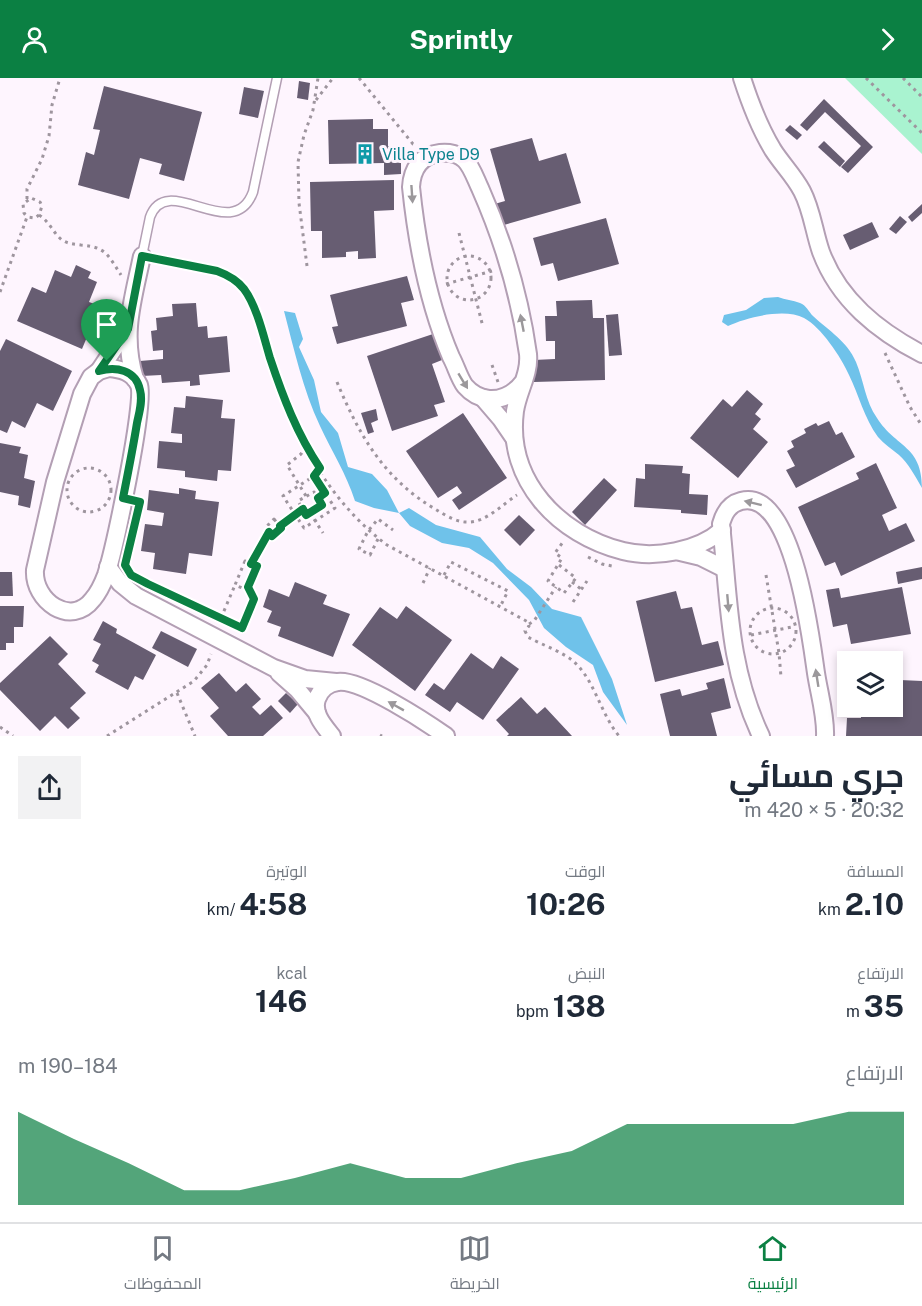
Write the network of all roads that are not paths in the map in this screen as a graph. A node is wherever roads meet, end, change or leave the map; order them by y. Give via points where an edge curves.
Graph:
1 (277, 78) edge
2 (742, 78) edge
3 (142, 256) joint
4 (128, 329) junction
5 (922, 354) edge
6 (99, 371) junction
7 (135, 379) junction
8 (524, 381) junction
9 (483, 398) junction
10 (516, 442) junction
11 (722, 530) junction
12 (676, 552) junction
13 (108, 567) junction
14 (725, 568) junction
15 (97, 594) junction
16 (136, 596) junction
17 (274, 668) junction
18 (336, 682) junction
19 (317, 713) junction
20 (332, 736) edge
21 (446, 736) edge
22 (761, 736) edge
23 (825, 736) edge

1 - 3 lane via 253,192 247,203 222,213 172,200 161,202 152,211
2 - 5 street via 763,132 802,192 821,251 836,282 871,322
3 - 4 street
4 - 6 street
4 - 7 street
6 - 7 street via 119,368
6 - 15 street via 82,394 64,449 35,577 46,602 59,609 81,609
7 - 13 street via 141,398
8 - 9 street via 502,398
8 -> 9 street via 528,354 508,266 491,216 465,160 455,154 434,153 417,166 412,176 420,252 448,348 466,387
8 - 10 street via 515,411
9 - 10 street
10 - 12 street via 520,464 531,486 545,506 582,537 628,553
11 - 12 street via 696,547
11 - 14 street
23 -> 11 street via 790,549 774,517 751,500 728,508
12 - 14 street via 701,557
13 - 15 street
13 - 16 street
14 -> 22 street via 731,639 745,698
15 - 16 street
16 - 17 street
17 - 18 street via 304,679
17 - 19 street
18 - 19 street via 327,685 316,700
21 -> 18 street via 380,697 346,682
19 - 20 street

